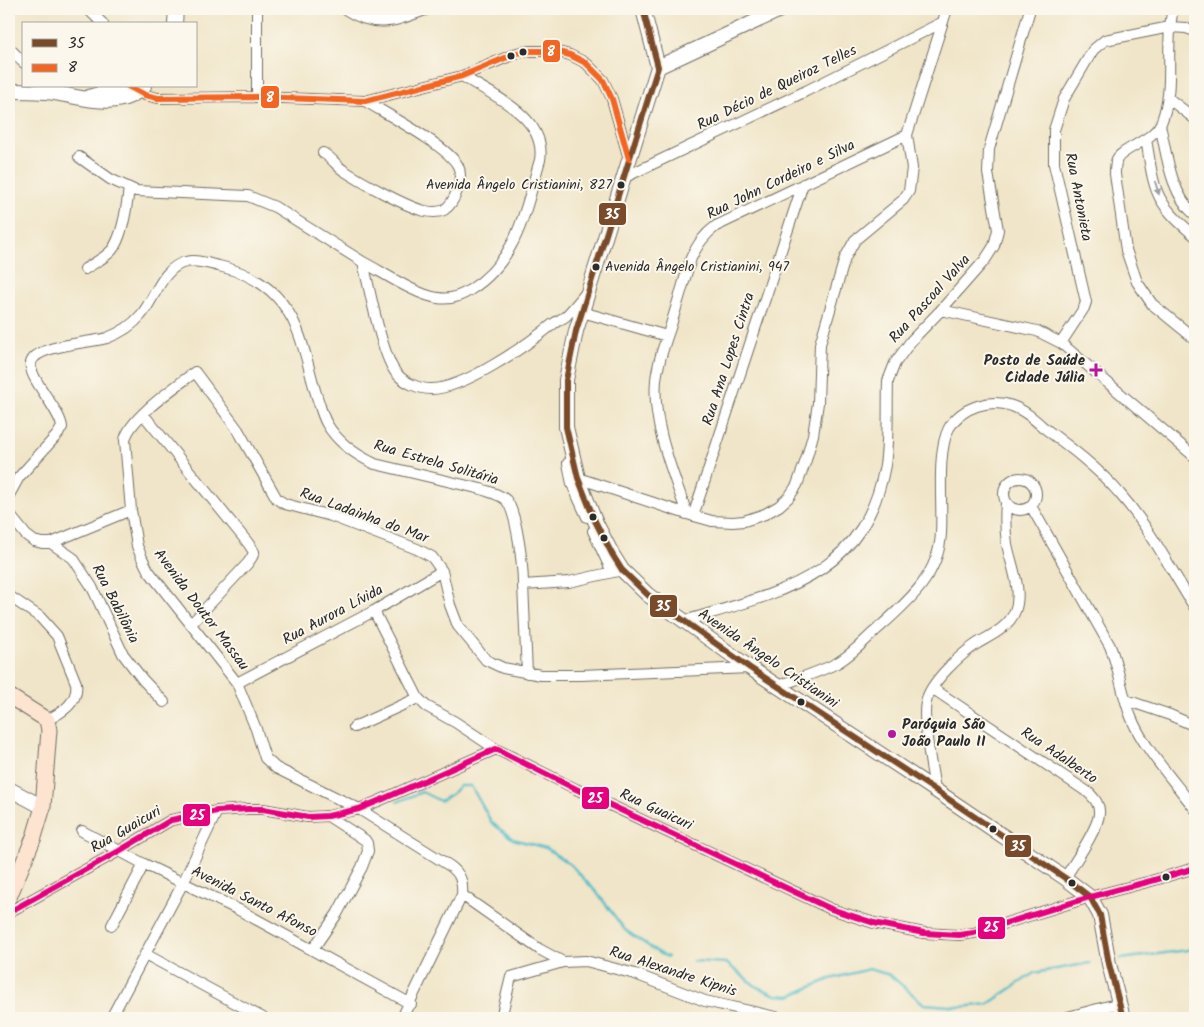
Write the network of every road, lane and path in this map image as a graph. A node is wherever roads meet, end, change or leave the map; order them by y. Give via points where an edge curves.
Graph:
1 (88, 9) edge
2 (176, 9) edge
3 (257, 9) edge
4 (345, 9) edge
5 (428, 9) edge
6 (643, 9) edge
7 (947, 9) edge
8 (1030, 9) edge
9 (1173, 9) edge
10 (777, 10) edge
11 (101, 22) edge
12 (175, 22) edge
13 (943, 22) junction
14 (1170, 27) junction
15 (1195, 31) edge
16 (9, 48) edge
17 (22, 61) edge
18 (658, 67) junction
19 (462, 76) junction
20 (134, 88) edge
21 (52, 90) edge
22 (9, 91) edge
23 (257, 97) junction
24 (1168, 98) junction
25 (365, 101) junction
26 (1195, 119) edge
27 (1160, 125) junction
28 (907, 135) junction
29 (1146, 140) junction
30 (323, 153) dead end
31 (79, 157) dead end
32 (629, 159) junction
33 (623, 178) junction
34 (803, 184) junction
35 (129, 188) junction
36 (1195, 215) edge
37 (1195, 236) edge
38 (363, 262) junction
39 (85, 269) dead end
40 (590, 288) junction
41 (941, 310) junction
42 (582, 312) junction
43 (566, 316) junction
44 (667, 336) junction
45 (1195, 339) edge
46 (1062, 343) junction
47 (195, 372) joint
48 (143, 414) junction
49 (1195, 457) edge
50 (578, 478) junction
51 (9, 496) edge
52 (1006, 502) junction
53 (1031, 506) junction
54 (131, 510) junction
55 (9, 514) edge
56 (690, 515) junction
57 (50, 543) junction
58 (617, 571) junction
59 (442, 572) junction
60 (524, 585) junction
61 (9, 596) edge
62 (1195, 608) edge
63 (374, 611) junction
64 (684, 621) junction
65 (192, 623) junction
66 (750, 668) junction
67 (527, 673) junction
68 (237, 683) junction
69 (778, 686) junction
70 (932, 688) junction
71 (9, 696) edge
72 (418, 698) junction
73 (1126, 700) junction
74 (164, 702) dead end
75 (47, 720) junction
76 (1195, 726) edge
77 (354, 727) dead end
78 (496, 749) junction
79 (9, 789) edge
80 (935, 790) junction
81 (43, 807) junction
82 (359, 809) junction
83 (1195, 809) edge
84 (217, 811) junction
85 (328, 816) junction
86 (82, 831) dead end
87 (119, 851) junction
88 (144, 864) junction
89 (1195, 868) edge
90 (19, 871) junction
91 (1065, 878) junction
92 (183, 883) junction
93 (9, 884) edge
94 (462, 895) junction
95 (1090, 896) junction
96 (9, 897) edge
97 (9, 912) edge
98 (112, 924) dead end
99 (313, 950) junction
100 (146, 954) junction
101 (564, 962) junction
102 (1120, 1003) junction
103 (410, 1004) junction
104 (766, 1017) edge
105 (111, 1018) edge
106 (263, 1018) edge
107 (402, 1018) edge
108 (501, 1018) edge
109 (780, 1018) edge
110 (1064, 1018) edge
111 (1123, 1018) edge

1 - 11 street
2 - 12 street
3 - 23 street
4 - 5 street via 369,21 384,22
6 - 18 street
7 - 13 street
8 - 41 street, Rua Pascoal Valva via 989,149 988,173 998,224 997,238 986,260
9 - 14 street
10 - 18 street
13 - 28 street
13 - 33 street, Rua Décio de Queiroz Telles
14 - 15 street, Rua Antonieta
14 - 24 street
14 - 46 street, Rua Antonieta via 1114,37 1098,45 1081,68 1058,115 1054,164 1086,302
16 - 17 street
18 - 32 street, Avenida Ângelo Cristianini
19 - 25 street
19 - 32 street via 516,53 554,51 570,55 586,63 603,80 612,98
19 - 38 street via 520,113 539,137 540,160 512,245 484,282 448,299 421,293
20 - 21 street via 83,98
20 - 23 street via 158,98
21 - 22 street
23 - 25 street
24 - 26 street
24 - 27 street
25 - 30 street via 452,157 460,177 450,203 443,210 423,211 345,171
27 - 29 street
27 - 36 street via 1174,184 1185,205
28 - 34 street, Rua John Cordeiro e Silva
28 - 56 street via 912,168 909,191 903,200 855,240 845,258 822,337 813,435 797,485 779,506 744,521 712,521
29 -> 37 street via 1160,198
29 - 45 street via 1120,156 1116,165 1126,250 1131,270 1144,294
31 - 35 street
32 - 33 street, Avenida Ângelo Cristianini
33 - 40 street, Avenida Ângelo Cristianini
34 - 44 street, Rua John Cordeiro e Silva via 716,226 702,238 692,258
34 - 56 street, Rua Ana Lopes Cintra
35 - 38 street via 143,192 248,196 289,215
35 - 39 street via 116,243 105,256
38 - 43 street via 387,358 397,374 421,388 455,385 510,354
40 - 42 street, Avenida Ângelo Cristianini
40 - 43 street
41 - 46 street via 1037,331
41 - 64 street, Rua Pascoal Valva via 911,341 890,372 884,466 869,517 851,543 806,579 760,598
42 - 43 street
42 - 44 street
42 - 50 street, Avenida Ângelo Cristianini via 571,350 565,400 566,427
43 - 58 street via 571,326 561,370 560,416 572,484
44 - 56 street, Rua John Cordeiro e Silva via 656,380 659,423
46 - 49 street
47 - 48 street, Avenida Doutor Massau
47 - 59 street, Rua Ladainha do Mar via 238,430 277,499 417,549 432,557
48 - 54 street, Avenida Doutor Massau via 128,430 125,440
48 - 65 street via 254,552
50 - 56 street
50 - 58 street, Avenida Ângelo Cristianini
51 - 60 street, Rua Estrela Solitária via 19,477 62,427 32,372 34,358 38,353 122,331 142,314 170,271 178,264 193,261 244,273 275,295 295,323 325,422 359,456 375,464 481,489 506,501 513,512
52 - 53 street via 1020,510
52 - 53 street via 1005,487 1021,477 1030,480 1035,488 1036,498
52 - 70 street via 1007,543 1018,597 1013,617 958,658
53 - 73 street via 1110,646
54 - 57 street
54 - 65 street, Avenida Doutor Massau via 137,546 145,564
55 - 57 street, Rua Babilônia via 26,536 34,541
57 - 74 street, Rua Babilônia via 73,558 81,569 123,654
58 - 60 street via 569,582
58 - 64 street, Avenida Ângelo Cristianini
59 - 63 street, Rua Aurora Lívida
59 - 67 street, Rua Ladainha do Mar via 455,619 470,642 492,664
60 - 67 street
61 - 75 street via 40,617 57,636 76,683 77,690 70,704
62 - 69 street via 1137,516 1108,481 1021,410 1001,403 981,404 954,422 946,438 941,535 935,563 925,581 849,655 836,664
63 - 68 street, Rua Aurora Lívida
63 - 72 street
64 - 66 street, Avenida Ângelo Cristianini
65 - 68 street, Avenida Doutor Massau
66 - 67 street, Rua Ladainha do Mar via 609,674
66 - 69 street, Avenida Ângelo Cristianini
68 - 82 street, Avenida Doutor Massau via 264,758 276,768
69 - 80 street, Avenida Ângelo Cristianini
70 - 80 street via 925,711
70 - 91 street, Rua Adalberto via 1096,800 1098,821
71 - 75 main road
72 - 77 street
72 - 78 street
73 - 76 street
73 - 83 street via 1143,740
75 - 81 main road via 49,742
78 - 82 street, Rua Guaicuri
78 - 95 street, Rua Guaicuri via 798,894 874,923 924,933 960,935
79 - 81 street
80 - 91 street, Avenida Ângelo Cristianini
81 - 90 main road
82 - 85 street, Rua Guaicuri
82 - 94 street, Avenida Doutor Massau via 458,871
84 - 85 street, Rua Guaicuri via 263,809 300,816
84 - 87 street, Rua Guaicuri via 171,820
84 - 92 street
85 - 99 street via 365,840 368,852 351,890
86 - 87 street, Avenida Santo Afonso
87 - 88 street, Avenida Santo Afonso
87 - 97 street, Rua Guaicuri
88 - 92 street, Avenida Santo Afonso
88 - 98 street
89 - 95 street, Rua Guaicuri
90 - 93 main road
90 - 96 main road
91 - 95 street, Avenida Ângelo Cristianini
92 - 99 street, Avenida Santo Afonso
92 - 100 street
94 - 101 street via 539,949
94 - 103 street
95 - 102 street via 1100,915
99 - 103 street, Avenida Santo Afonso
100 - 105 street
100 - 106 street
101 - 104 street, Rua Alexandre Kipnis via 599,964 705,1002
101 - 108 street, Rua Alexandre Kipnis via 511,977
102 - 110 street
102 - 111 street
103 - 107 street
104 - 109 street, Rua Alexandre Kipnis

